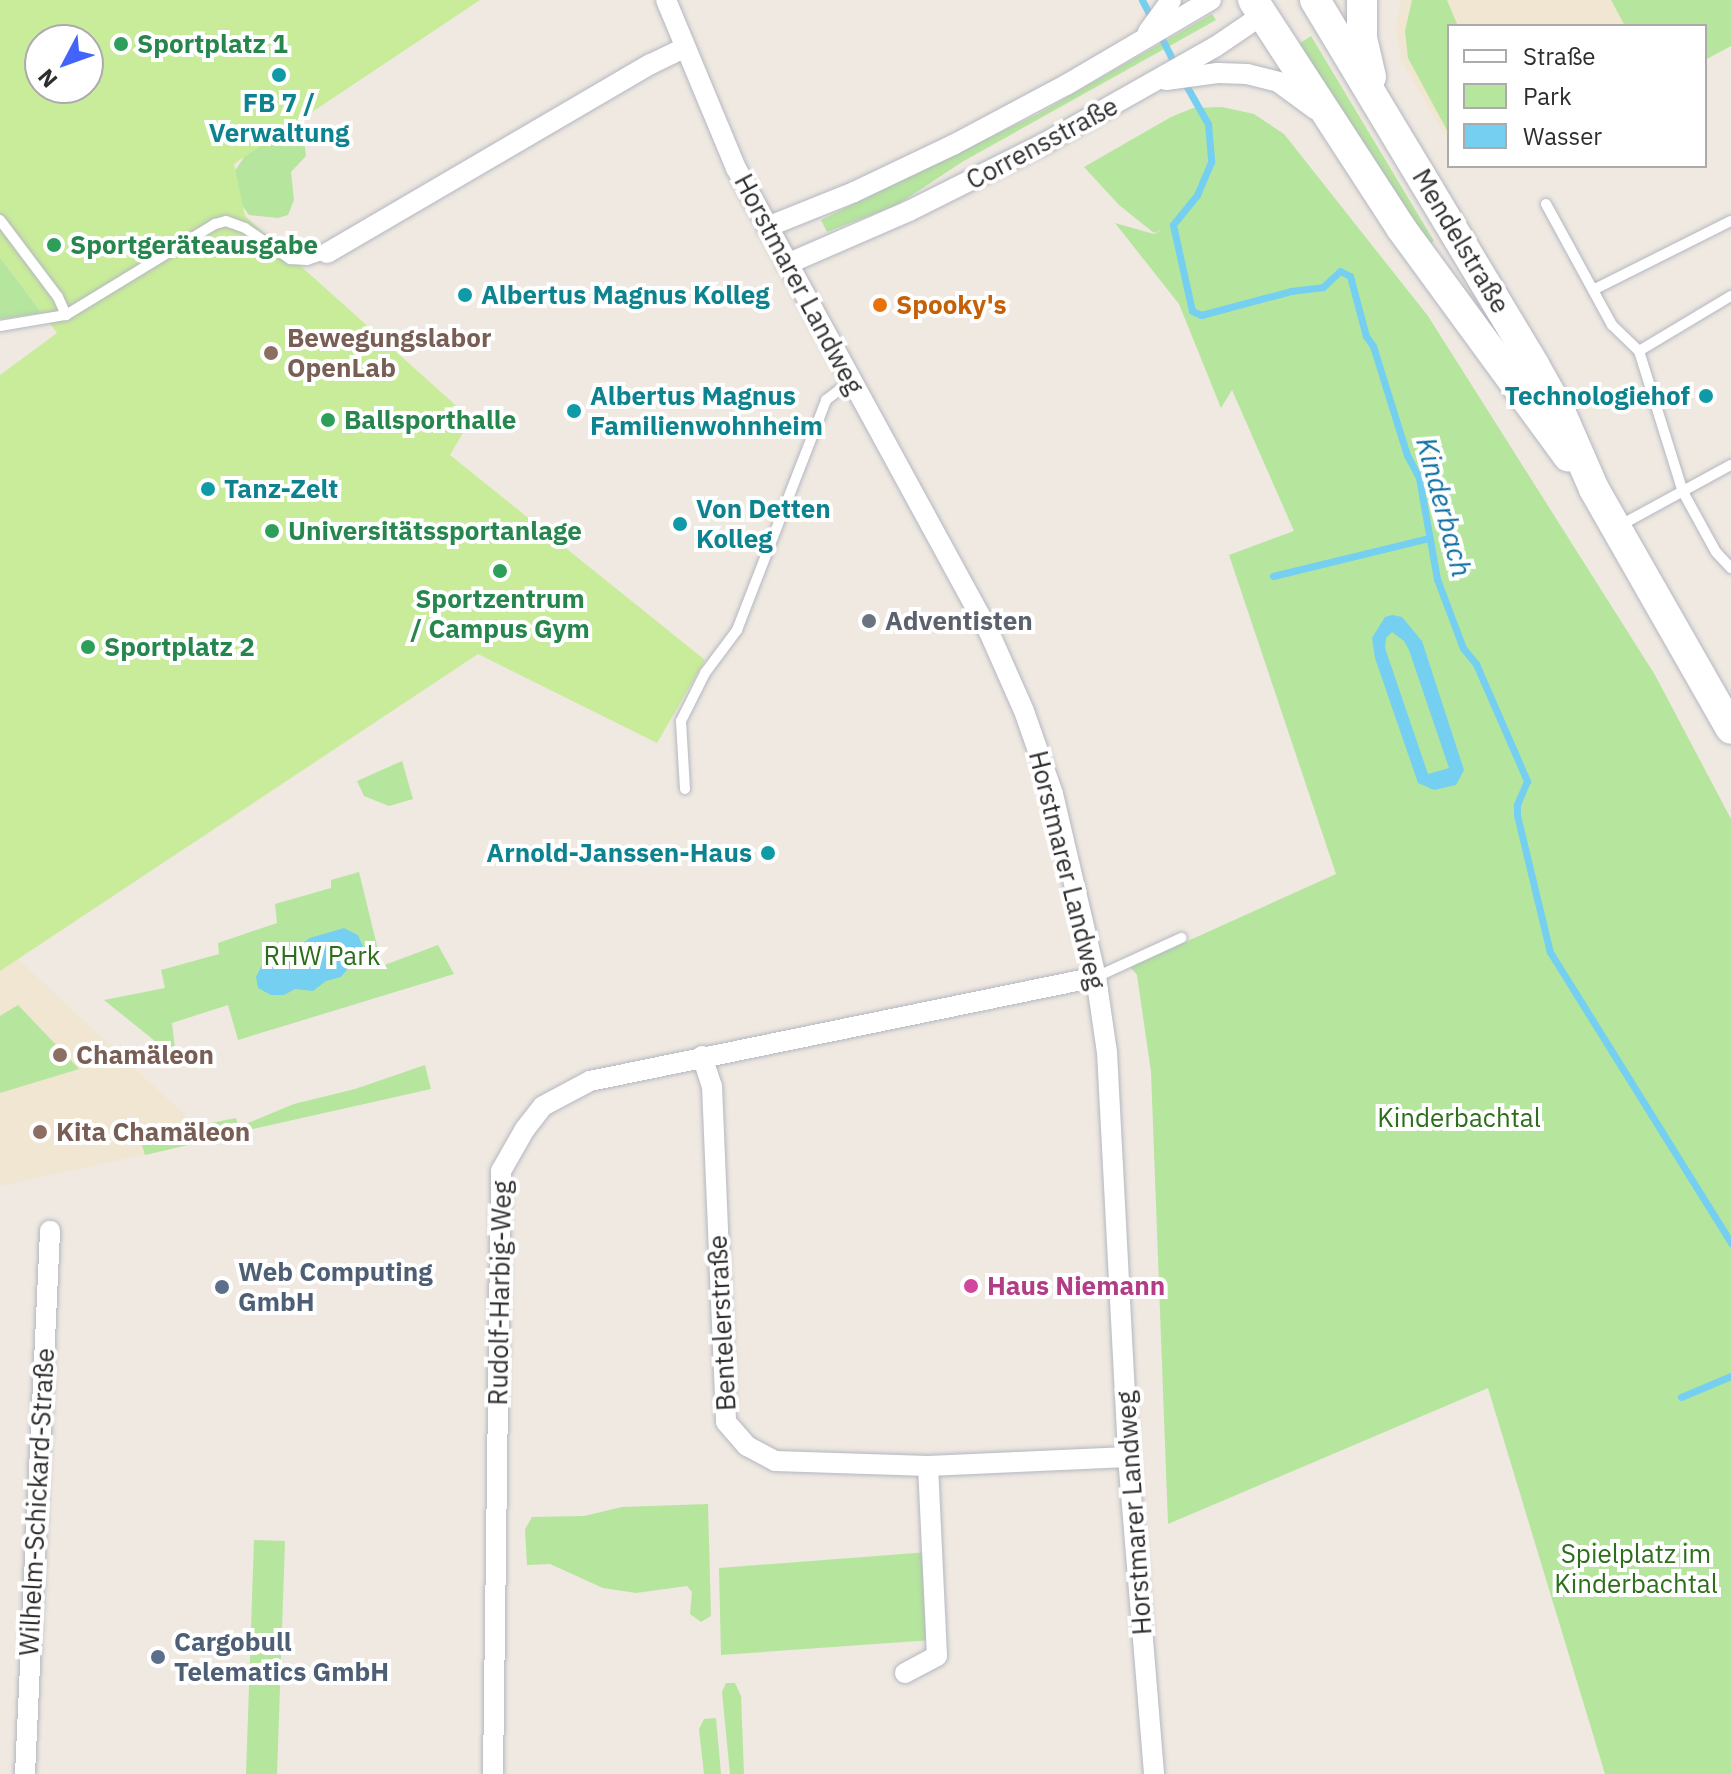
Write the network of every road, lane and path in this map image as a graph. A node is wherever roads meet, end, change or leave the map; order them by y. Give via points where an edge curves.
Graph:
1 (666, 0) edge
2 (1211, 0) edge
3 (1315, 0) edge
4 (1362, 0) edge
5 (1267, 5) edge
6 (1170, 12) edge
7 (684, 48) junction
8 (1194, 68) junction
9 (1377, 102) junction
10 (1332, 126) junction
11 (1546, 204) dead end
12 (0, 220) edge
13 (1731, 221) edge
14 (767, 227) junction
15 (327, 253) joint
16 (787, 264) junction
17 (1593, 290) junction
18 (1731, 296) edge
19 (66, 315) junction
20 (0, 326) edge
21 (1639, 351) junction
22 (851, 381) junction
23 (1731, 465) edge
24 (1594, 489) junction
25 (1683, 492) junction
26 (1617, 527) junction
27 (1731, 568) edge
28 (1731, 729) edge
29 (685, 789) dead end
30 (1181, 938) dead end
31 (1096, 977) junction
32 (702, 1056) junction
33 (50, 1231) dead end
34 (1128, 1457) junction
35 (928, 1466) junction
36 (905, 1673) dead end
37 (25, 1774) edge
38 (493, 1774) edge
39 (1154, 1774) edge

1 - 7 street, Horstmarer Landweg
2 - 6 street, Corrensstraße
3 - 9 main road, Mendelstraße
4 - 9 main road via 1362,38
5 - 8 street, Corrensstraße
5 - 10 main road, Mendelstraße
6 - 14 street, Corrensstraße via 1144,39 953,145
7 - 14 street, Horstmarer Landweg
7 - 15 street
8 - 10 street, Mendelstraße via 1278,82
8 - 16 street, Corrensstraße via 1165,78 968,183
9 - 24 main road, Mendelstraße via 1560,411
10 - 24 main road, Mendelstraße via 1424,261
11 - 17 lane
12 - 19 lane
13 - 17 lane
14 - 16 street, Horstmarer Landweg
15 - 19 lane via 290,259 226,221
16 - 22 street, Horstmarer Landweg
17 - 21 lane via 1612,325
18 - 21 lane
19 - 20 lane
21 - 25 lane
22 - 29 lane via 826,400 737,630 705,673 681,721
22 - 31 street, Horstmarer Landweg via 989,632 1024,711 1053,794
23 - 25 lane
24 - 26 main road, Mendelstraße
25 - 26 lane
25 - 27 lane via 1716,552
26 - 28 main road, Mendelstraße
30 - 31 lane
31 - 32 street, Rudolf-Harbig-Weg
31 - 34 street, Horstmarer Landweg via 1112,1132
32 - 35 street, Bentelerstraße via 712,1086 726,1422 747,1446 775,1461
32 - 38 street, Rudolf-Harbig-Weg via 590,1081 543,1106 501,1171
33 - 37 street, Wilhelm-Schickard-Straße
34 - 35 street, Bentelerstraße
34 - 39 street, Horstmarer Landweg
35 - 36 street via 937,1656

